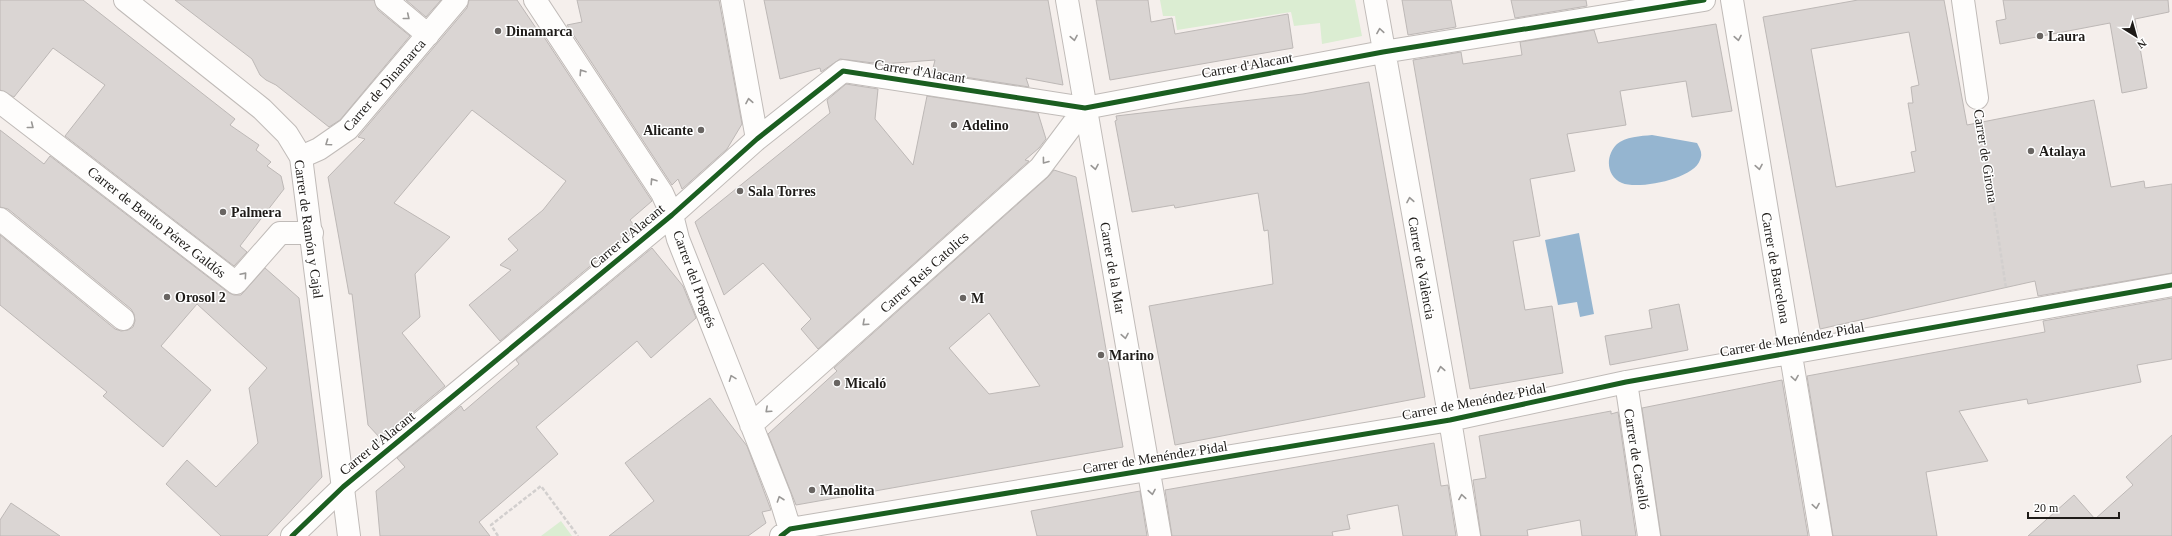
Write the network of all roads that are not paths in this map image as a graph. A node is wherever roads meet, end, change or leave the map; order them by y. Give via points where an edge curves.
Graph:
1 (125, 0) edge
2 (386, 0) edge
3 (457, 0) edge
4 (535, 0) edge
5 (732, 0) edge
6 (1067, 0) edge
7 (1374, 0) edge
8 (1704, 0) edge
9 (1732, 0) edge
10 (1963, 0) edge
11 (428, 35) junction
12 (1383, 52) junction
13 (1977, 98) road end
14 (0, 102) edge
15 (1085, 108) junction
16 (757, 139) junction
17 (301, 158) junction
18 (672, 215) junction
19 (0, 219) edge
20 (312, 233) junction
21 (2172, 285) edge
22 (123, 319) dead end
23 (1790, 351) junction
24 (1626, 382) junction
25 (1450, 420) junction
26 (751, 425) junction
27 (1148, 470) junction
28 (343, 487) junction
29 (788, 534) edge
30 (292, 536) edge
31 (349, 536) edge
32 (1160, 536) edge
33 (1468, 536) edge
34 (1649, 536) edge
35 (1821, 536) edge

1 - 17 street, Carrer de Ramón y Cajal via 262,109 287,134
2 -> 11 street
3 - 11 street, Carrer de Dinamarca
18 -> 4 street, Carrer del Progrés via 662,193
16 -> 5 street
6 -> 15 street, Carrer de la Mar
12 -> 7 street, Carrer de València
8 - 12 street, Carrer d'Alacant
9 -> 23 street, Carrer de Barcelona
10 - 13 street, Carrer de Girona
11 -> 17 street, Carrer de Dinamarca via 348,129
12 - 15 street, Carrer d'Alacant
25 -> 12 street, Carrer de València
14 -> 20 street, Carrer de Benito Pérez Galdós via 236,283 280,232
15 - 16 street, Carrer d'Alacant via 843,71
15 -> 26 street, Carrer Reis Catolics via 1040,168
15 -> 27 street, Carrer de la Mar
16 - 18 street, Carrer d'Alacant
17 - 20 street, Carrer de Ramón y Cajal
26 -> 18 street, Carrer del Progrés via 678,239
18 - 28 street, Carrer d'Alacant
19 - 22 street
20 - 28 street, Carrer de Ramón y Cajal
21 - 23 street, Carrer de Menéndez Pidal
23 - 24 street, Carrer de Menéndez Pidal
23 -> 35 street, Carrer de Barcelona
24 - 25 street, Carrer de Menéndez Pidal
24 - 34 street, Carrer de Castelló
25 - 27 street, Carrer de Menéndez Pidal
33 -> 25 street, Carrer de València
29 -> 26 street, Carrer del Progrés via 780,497
27 - 29 street, Carrer de Menéndez Pidal
27 -> 32 street, Carrer de la Mar
28 - 30 street, Carrer d'Alacant
28 - 31 street, Carrer de Ramón y Cajal

